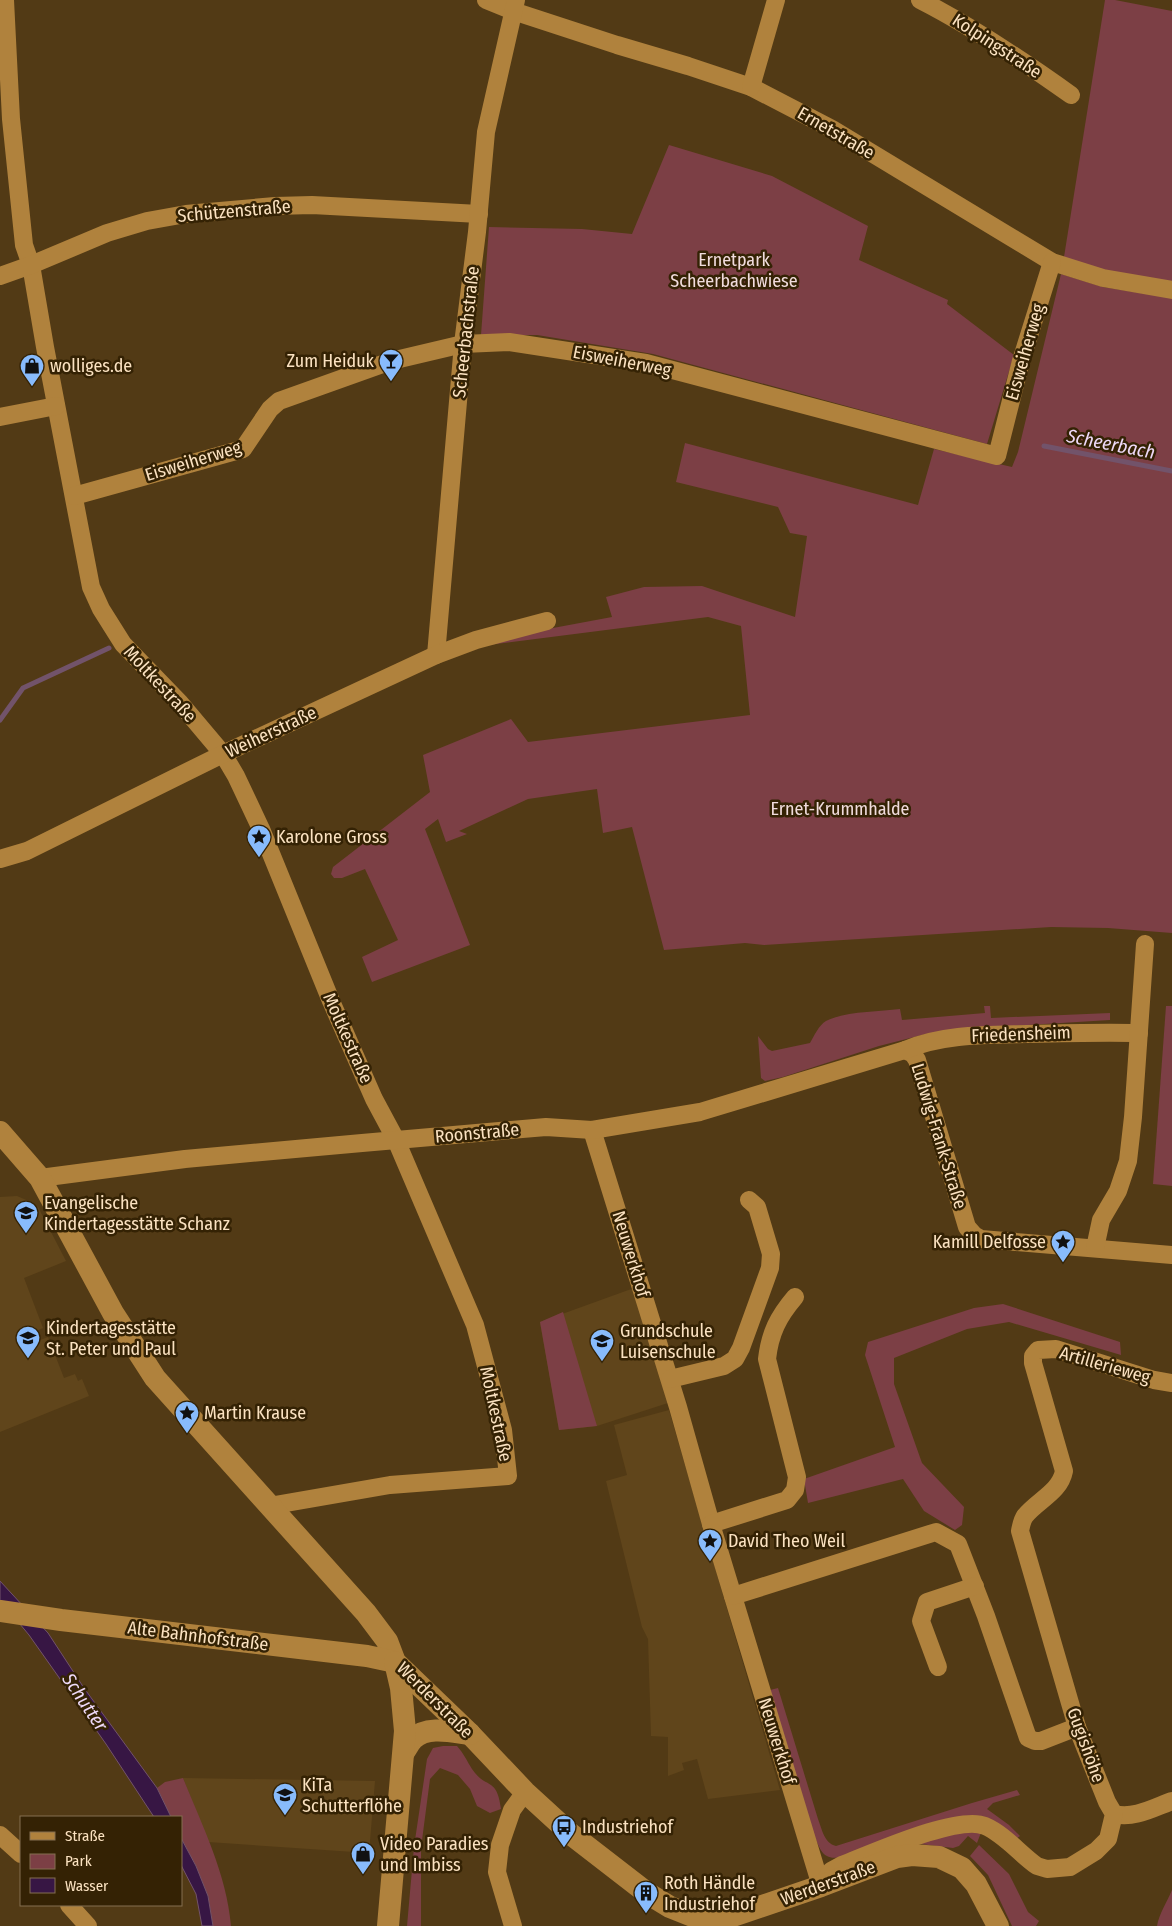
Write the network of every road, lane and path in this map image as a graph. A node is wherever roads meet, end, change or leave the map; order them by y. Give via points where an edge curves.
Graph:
1 (5, 0) edge
2 (486, 0) edge
3 (776, 0) edge
4 (920, 0) edge
5 (515, 5) edge
6 (751, 86) junction
7 (1072, 95) dead end
8 (479, 214) junction
9 (1052, 262) junction
10 (31, 265) junction
11 (0, 276) edge
12 (1172, 290) edge
13 (464, 344) junction
14 (56, 406) junction
15 (0, 417) edge
16 (74, 496) junction
17 (547, 621) dead end
18 (436, 655) junction
19 (223, 754) junction
20 (0, 859) edge
21 (1145, 944) dead end
22 (1139, 1033) junction
23 (905, 1050) junction
24 (592, 1130) junction
25 (0, 1132) edge
26 (396, 1140) junction
27 (40, 1178) junction
28 (749, 1200) dead end
29 (1094, 1248) junction
30 (1172, 1255) edge
31 (796, 1297) dead end
32 (1038, 1350) joint
33 (670, 1379) junction
34 (1172, 1383) edge
35 (269, 1506) junction
36 (711, 1524) junction
37 (976, 1586) junction
38 (733, 1596) junction
39 (2, 1612) edge
40 (395, 1662) junction
41 (938, 1667) dead end
42 (1078, 1727) junction
43 (470, 1734) junction
44 (404, 1752) junction
45 (525, 1792) junction
46 (1172, 1801) edge
47 (1114, 1814) junction
48 (0, 1835) edge
49 (20, 1853) edge
50 (821, 1886) junction
51 (70, 1906) edge
52 (88, 1926) edge
53 (388, 1926) edge
54 (513, 1926) edge
55 (998, 1926) edge

1 - 10 street, Moltkestraße via 18,193 24,245
2 - 5 street, Ernetstraße
3 - 6 street
4 - 7 street, Kolpingstraße via 1015,55
5 - 6 street, Ernetstraße
5 - 8 street, Scheerbachstraße via 486,132
6 - 9 street, Ernetstraße via 832,129
8 - 10 street, Schützenstraße via 312,205 186,214 107,233
8 - 13 street, Scheerbachstraße
9 - 12 street, Ernetstraße via 1103,278
9 - 13 street, Eisweiherweg via 1020,361 997,456 646,363 509,342
10 - 11 street, Schützenstraße
10 - 14 street, Moltkestraße
13 - 16 street, Eisweiherweg via 391,361 279,401 270,409 244,449
13 - 18 street, Scheerbachstraße
14 - 15 street
14 - 16 street, Moltkestraße
16 - 19 street, Moltkestraße via 91,587 101,609 123,644
17 - 18 street, Weiherstraße via 476,640
18 - 19 street, Weiherstraße
19 - 20 street, Weiherstraße via 27,851
19 - 26 street, Moltkestraße via 261,829 331,1001 374,1099
21 - 22 street
22 - 23 street, Friedensheim via 954,1037
22 - 29 street via 1128,1161 1118,1191 1101,1220
23 - 24 street, Roonstraße via 700,1112
23 - 29 street, Ludwig-Frank-Straße via 917,1060 967,1227 974,1235 981,1239
24 - 26 street, Roonstraße via 546,1127
24 - 33 street, Neuwerkhof
25 - 27 street, Werderstraße
26 - 27 street, Roonstraße via 185,1158
26 - 35 street, Moltkestraße via 475,1325 503,1430 508,1476 390,1486
27 - 35 street, Werderstraße via 113,1313 155,1378
28 - 33 street via 756,1207 771,1254 770,1268 741,1348 735,1359 724,1366
29 - 30 street, Ludwig-Frank-Straße
31 - 36 street via 775,1324 767,1359 797,1477 795,1490 787,1500
32 - 34 street, Artillerieweg via 1056,1349
32 - 42 street, Gugishöhe via 1033,1363 1064,1471 1063,1480 1024,1518 1020,1531
33 - 36 street, Neuwerkhof
35 - 40 street, Werderstraße via 366,1613 387,1641
36 - 38 street, Neuwerkhof
37 - 38 street via 958,1544 936,1532
37 - 41 street via 926,1602 921,1621
37 - 42 street via 1028,1738 1041,1741
38 - 50 street, Neuwerkhof
39 - 40 street, Alte Bahnhofstraße
40 - 43 street, Werderstraße
40 - 44 street via 401,1688
42 - 47 street, Gugishöhe
43 - 44 street via 429,1731 412,1739
43 - 45 street, Werderstraße
44 - 53 street
45 - 50 street, Werderstraße via 572,1835 647,1893 695,1918 724,1918
45 - 54 street via 512,1810 500,1845 497,1872
46 - 47 street via 1135,1815
47 - 50 street via 1108,1839 1096,1851 1070,1867 1047,1869 1037,1866 984,1825 969,1822 949,1826 842,1865 831,1871
48 - 49 street
50 - 55 street, Werderstraße via 897,1857 939,1857 952,1862 976,1884
51 - 52 street

